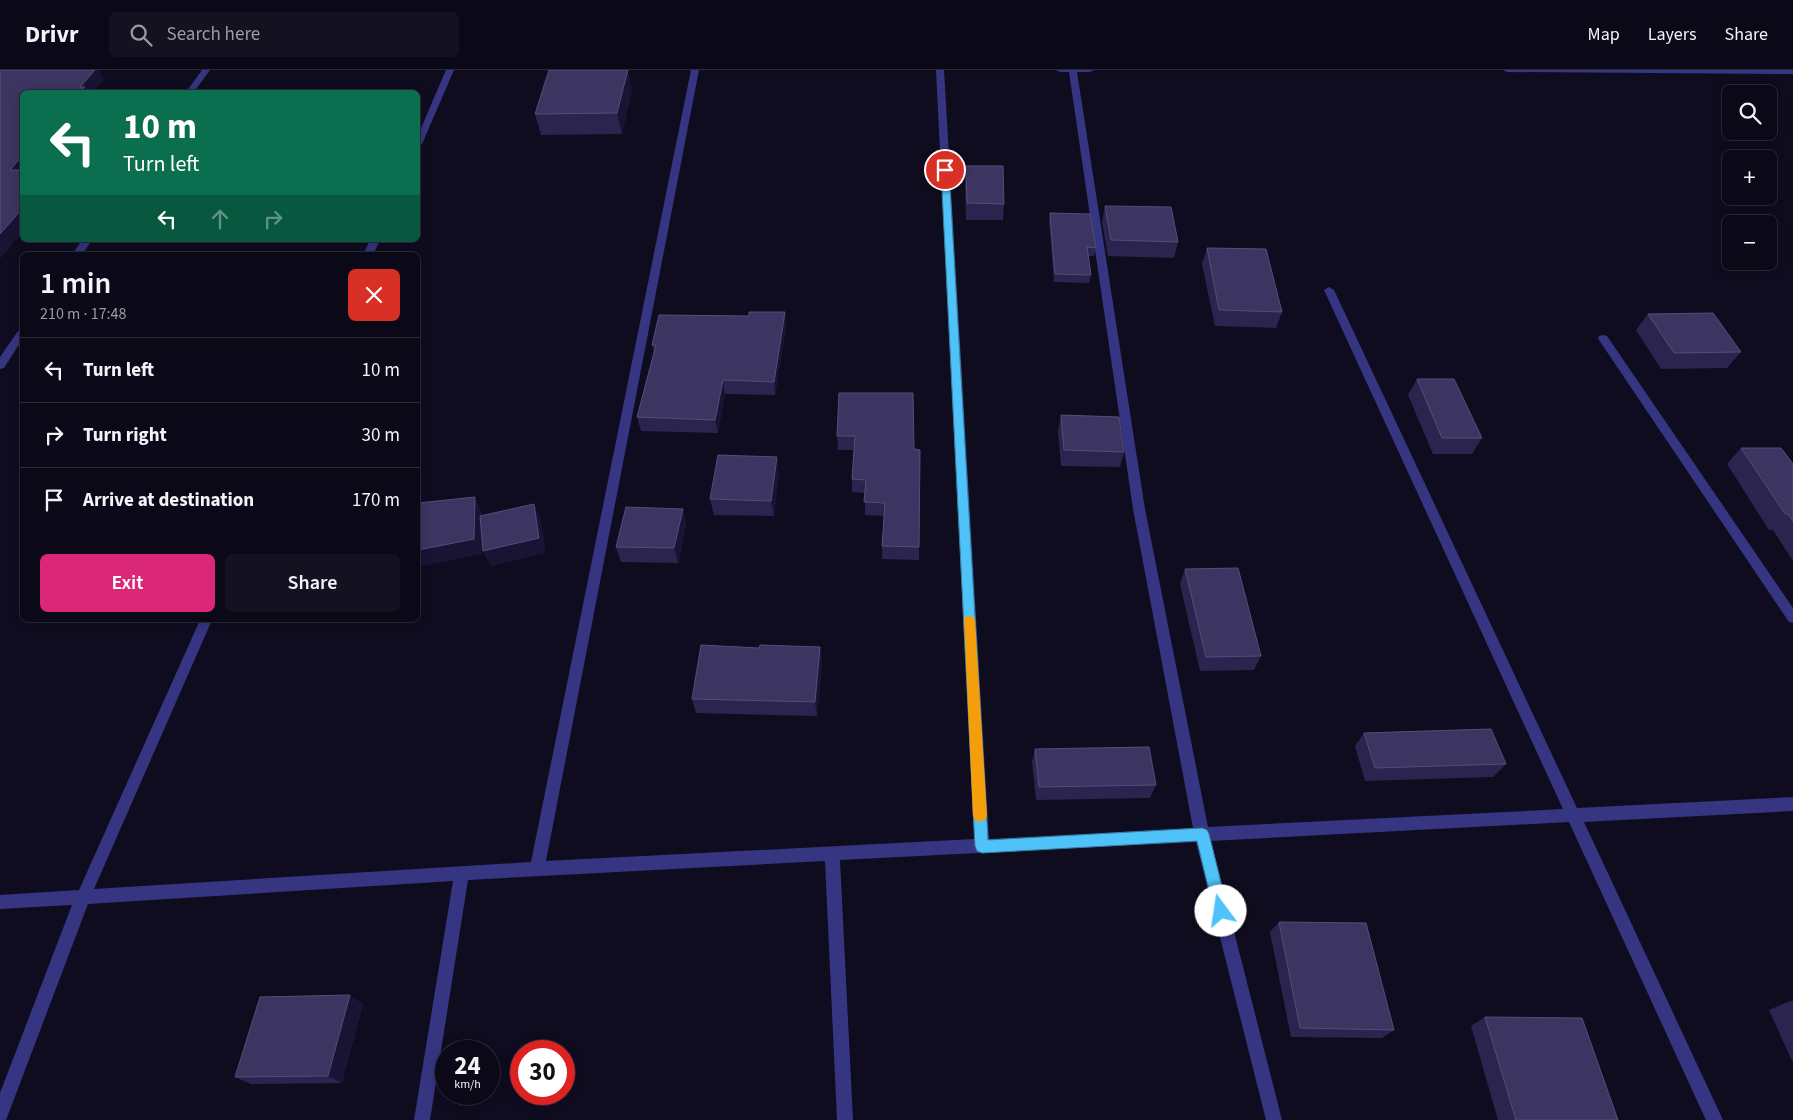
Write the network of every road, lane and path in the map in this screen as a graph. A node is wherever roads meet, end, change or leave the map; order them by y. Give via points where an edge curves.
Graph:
1 (206, 70) edge
2 (450, 70) edge
3 (695, 70) edge
4 (940, 70) edge
5 (1060, 70) edge
6 (1073, 70) edge
7 (1090, 70) edge
8 (1507, 70) edge
9 (1659, 71) edge
10 (1793, 72) edge
11 (191, 90) edge
12 (420, 139) edge
13 (1328, 290) dead end
14 (20, 336) edge
15 (1603, 338) dead end
16 (0, 365) edge
17 (1793, 618) edge
18 (205, 622) edge
19 (1793, 804) edge
20 (1573, 815) junction
21 (1202, 834) junction
22 (982, 846) junction
23 (832, 854) junction
24 (537, 869) junction
25 (462, 873) junction
26 (83, 897) junction
27 (0, 902) edge
28 (0, 1115) edge
29 (422, 1120) edge
30 (846, 1120) edge
31 (1274, 1120) edge
32 (1715, 1120) edge

1 - 11 street
2 - 12 street
3 - 24 street
4 - 22 street
5 - 6 street
6 - 7 street
6 - 21 street via 1139,509
8 - 9 street
9 - 10 street
13 - 20 street
14 - 16 street
15 - 17 street
18 - 26 street
19 - 20 street
20 - 21 street
20 - 32 street
21 - 22 street
21 - 31 street
22 - 23 street
23 - 24 street
23 - 30 street
24 - 25 street
25 - 26 street
25 - 29 street
26 - 27 street
26 - 28 street

